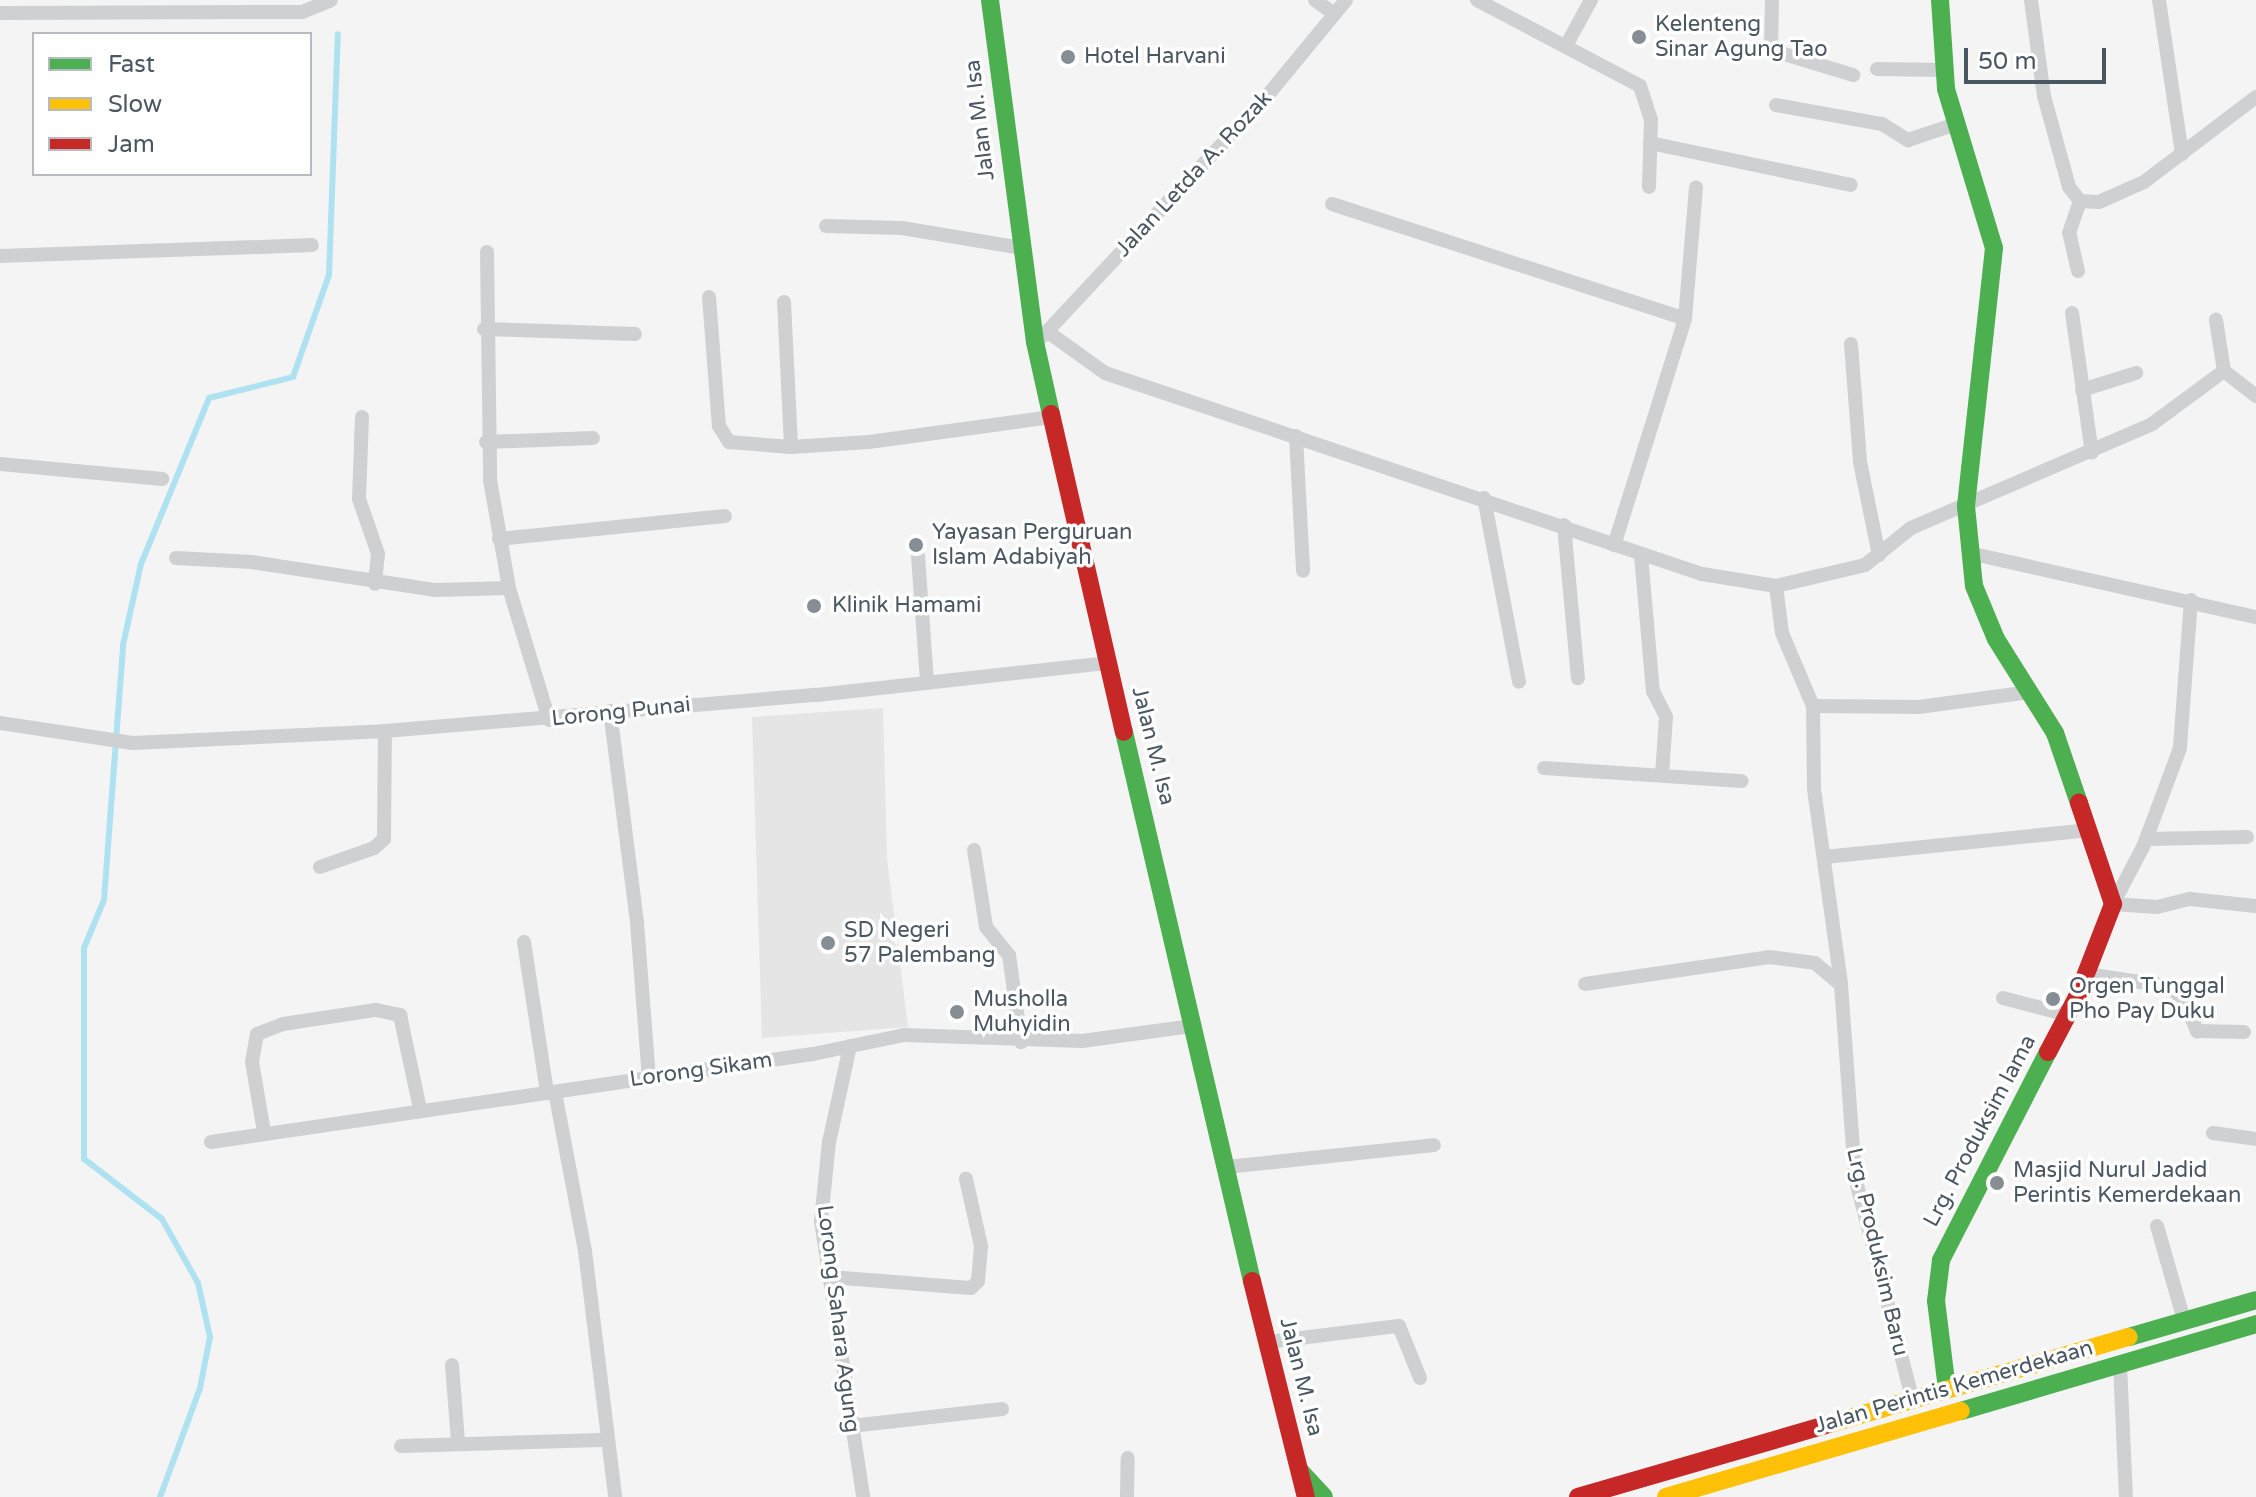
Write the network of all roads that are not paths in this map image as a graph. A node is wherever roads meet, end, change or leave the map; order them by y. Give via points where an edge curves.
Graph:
1 (331, 0) edge
2 (990, 0) edge
3 (1315, 0) edge
4 (1346, 0) edge
5 (1477, 0) edge
6 (1591, 0) edge
7 (1772, 0) edge
8 (1940, 0) edge
9 (2031, 0) edge
10 (2159, 0) edge
11 (226, 6) edge
12 (0, 13) edge
13 (1334, 14) junction
14 (1567, 44) junction
15 (1877, 69) dead end
16 (1944, 70) junction
17 (1853, 75) dead end
18 (2256, 97) edge
19 (1776, 105) dead end
20 (1956, 124) junction
21 (1650, 143) junction
22 (2182, 154) junction
23 (1851, 185) dead end
24 (1649, 187) dead end
25 (1696, 187) dead end
26 (2080, 201) junction
27 (1332, 204) dead end
28 (826, 226) dead end
29 (312, 245) dead end
30 (1021, 248) junction
31 (487, 252) dead end
32 (0, 256) edge
33 (2078, 271) dead end
34 (709, 297) dead end
35 (784, 302) dead end
36 (2072, 313) dead end
37 (1685, 319) junction
38 (2216, 320) dead end
39 (484, 329) junction
40 (635, 334) dead end
41 (1042, 337) junction
42 (1851, 344) dead end
43 (2224, 371) junction
44 (2136, 373) dead end
45 (2082, 390) junction
46 (2256, 396) edge
47 (362, 417) dead end
48 (1052, 417) junction
49 (1296, 436) junction
50 (593, 438) dead end
51 (486, 442) junction
52 (791, 447) junction
53 (2092, 453) junction
54 (0, 464) edge
55 (162, 479) dead end
56 (1484, 498) junction
57 (1966, 506) junction
58 (725, 516) dead end
59 (1564, 525) junction
60 (499, 539) junction
61 (1614, 545) junction
62 (1969, 553) junction
63 (1641, 555) junction
64 (1879, 555) junction
65 (918, 556) dead end
66 (176, 558) dead end
67 (1303, 571) dead end
68 (375, 584) junction
69 (1776, 586) junction
70 (509, 588) junction
71 (2191, 600) junction
72 (2256, 617) edge
73 (1108, 663) junction
74 (1578, 678) dead end
75 (1519, 682) dead end
76 (927, 683) junction
77 (2030, 692) junction
78 (1813, 706) junction
79 (610, 711) junction
80 (549, 720) junction
81 (0, 723) edge
82 (385, 731) junction
83 (1544, 768) dead end
84 (1662, 774) junction
85 (1742, 781) dead end
86 (2090, 830) junction
87 (2247, 837) dead end
88 (2146, 839) junction
89 (974, 850) dead end
90 (1824, 857) junction
91 (320, 867) dead end
92 (2113, 904) junction
93 (2256, 906) edge
94 (524, 942) dead end
95 (2086, 974) junction
96 (1585, 984) dead end
97 (1841, 985) junction
98 (2003, 998) dead end
99 (2068, 1015) junction
100 (1191, 1026) junction
101 (2244, 1032) dead end
102 (1021, 1042) junction
103 (850, 1046) junction
104 (649, 1078) junction
105 (551, 1093) junction
106 (420, 1109) junction
107 (264, 1132) junction
108 (2213, 1133) dead end
109 (2256, 1139) edge
110 (211, 1142) dead end
111 (1434, 1145) dead end
112 (1226, 1167) junction
113 (966, 1179) dead end
114 (2157, 1226) dead end
115 (830, 1277) junction
116 (2256, 1300) edge
117 (2184, 1320) junction
118 (2256, 1324) edge
119 (1268, 1342) junction
120 (452, 1365) dead end
121 (2120, 1365) junction
122 (1420, 1378) dead end
123 (1947, 1389) junction
124 (1913, 1401) junction
125 (1002, 1409) dead end
126 (851, 1426) junction
127 (608, 1440) junction
128 (458, 1441) junction
129 (401, 1446) dead end
130 (1128, 1458) dead end
131 (1300, 1471) junction
132 (615, 1497) edge
133 (863, 1497) edge
134 (1127, 1497) edge
135 (1306, 1497) edge
136 (1324, 1497) edge
137 (1578, 1497) edge
138 (1666, 1497) edge
139 (2126, 1497) edge

1 - 11 street via 302,12
2 - 30 main road, Jalan M. Isa
3 - 13 street
4 - 13 street, Jalan Letda A. Rozak
5 - 14 street
6 - 14 street
7 - 17 street via 1771,50
8 - 16 main road
9 - 26 street via 2044,96 2069,187
10 - 22 street
11 - 12 street
13 - 41 street, Jalan Letda A. Rozak via 1267,96
14 - 21 street via 1640,86 1651,120
15 - 16 street
16 - 20 main road
18 - 22 street
19 - 20 street via 1882,124 1908,140
20 - 57 main road via 1995,258
21 - 23 street
21 - 24 street
22 - 26 street via 2144,182 2099,202
25 - 37 street
26 - 33 street via 2069,233
27 - 37 street
28 - 30 street via 902,228
29 - 32 street
30 - 41 main road, Jalan M. Isa
31 - 39 street
34 - 52 street via 722,433 734,443
35 - 52 street
36 - 45 street
37 - 61 street
38 - 43 street
39 - 40 street
39 - 51 street
41 - 48 main road, Jalan M. Isa
41 - 49 street via 1105,373
42 - 64 street via 1860,462
43 - 46 street
43 - 53 street via 2152,424
44 - 45 street
45 - 53 street
47 - 68 street via 359,499 378,554
48 - 52 street
48 - 73 main road, Jalan M. Isa
49 - 56 street
49 - 67 street
50 - 51 street
51 - 60 street
53 - 57 street
54 - 55 street
56 - 59 street
56 - 75 street
57 - 62 main road
57 - 64 street via 1911,528
58 - 60 street
59 - 61 street
59 - 74 street
60 - 70 street
61 - 63 street
62 - 71 street
62 - 77 main road via 1982,612
63 - 69 street via 1732,582
63 - 84 street via 1653,691 1666,717
64 - 69 street via 1840,573
65 - 76 street
66 - 68 street via 252,562
68 - 70 street via 436,590
69 - 78 street via 1782,633
70 - 80 street
71 - 72 street
71 - 88 street via 2180,748
73 - 76 street, Lorong Punai
73 - 100 main road, Jalan M. Isa
76 - 79 street, Lorong Punai
77 - 78 street via 1907,707
77 - 86 main road via 2055,733
78 - 90 street, Lrg. Produksim Baru via 1814,789
79 - 80 street, Lorong Punai
79 - 104 street via 637,923
80 - 82 street, Lorong Punai
81 - 82 street, Lorong Punai via 133,743
82 - 91 street via 384,839 374,848
83 - 84 street
84 - 85 street
86 - 90 street
86 - 92 main road
87 - 88 street
88 - 92 street
89 - 102 street via 986,927 1009,955
90 - 97 street, Lrg. Produksim Baru
92 - 93 street via 2157,907 2190,899
92 - 95 main road, Lrg. Produksim lama
94 - 105 street
95 - 99 main road, Lrg. Produksim lama
95 - 101 street via 2167,986 2184,999 2197,1031
96 - 97 street via 1769,957 1815,963
97 - 124 street, Lrg. Produksim Baru via 1855,1177
98 - 99 street
99 - 123 main road, Lrg. Produksim lama via 1941,1260 1936,1301
100 - 102 street, Lorong Sikam via 1082,1041
100 - 112 main road, Jalan M. Isa
102 - 103 street, Lorong Sikam via 927,1033
103 - 104 street, Lorong Sikam
103 - 115 street, Lorong Sahara Agung via 821,1203
104 - 105 street, Lorong Sikam
105 - 106 street, Lorong Sikam
105 - 127 street via 585,1251
106 - 107 street, Lorong Sikam
106 - 107 street via 400,1015 376,1010 283,1024 257,1034 252,1062
107 - 110 street, Lorong Sikam
108 - 109 street
111 - 112 street
112 - 119 main road, Jalan M. Isa
113 - 115 street via 981,1246 978,1281 971,1288
114 - 117 street
115 - 126 street, Lorong Sahara Agung
116 - 117 main road
117 - 123 main road
118 - 121 main road, Jalan Perintis Kemerdekaan
119 - 122 street via 1399,1326
119 - 131 main road, Jalan M. Isa
120 - 128 street
121 - 138 main road, Jalan Perintis Kemerdekaan
121 - 139 street
123 - 124 main road
124 - 137 main road
125 - 126 street
126 - 133 street, Lorong Sahara Agung
127 - 128 street
127 - 132 street
128 - 129 street
130 - 134 street
131 - 135 main road, Jalan M. Isa
131 - 136 main road

